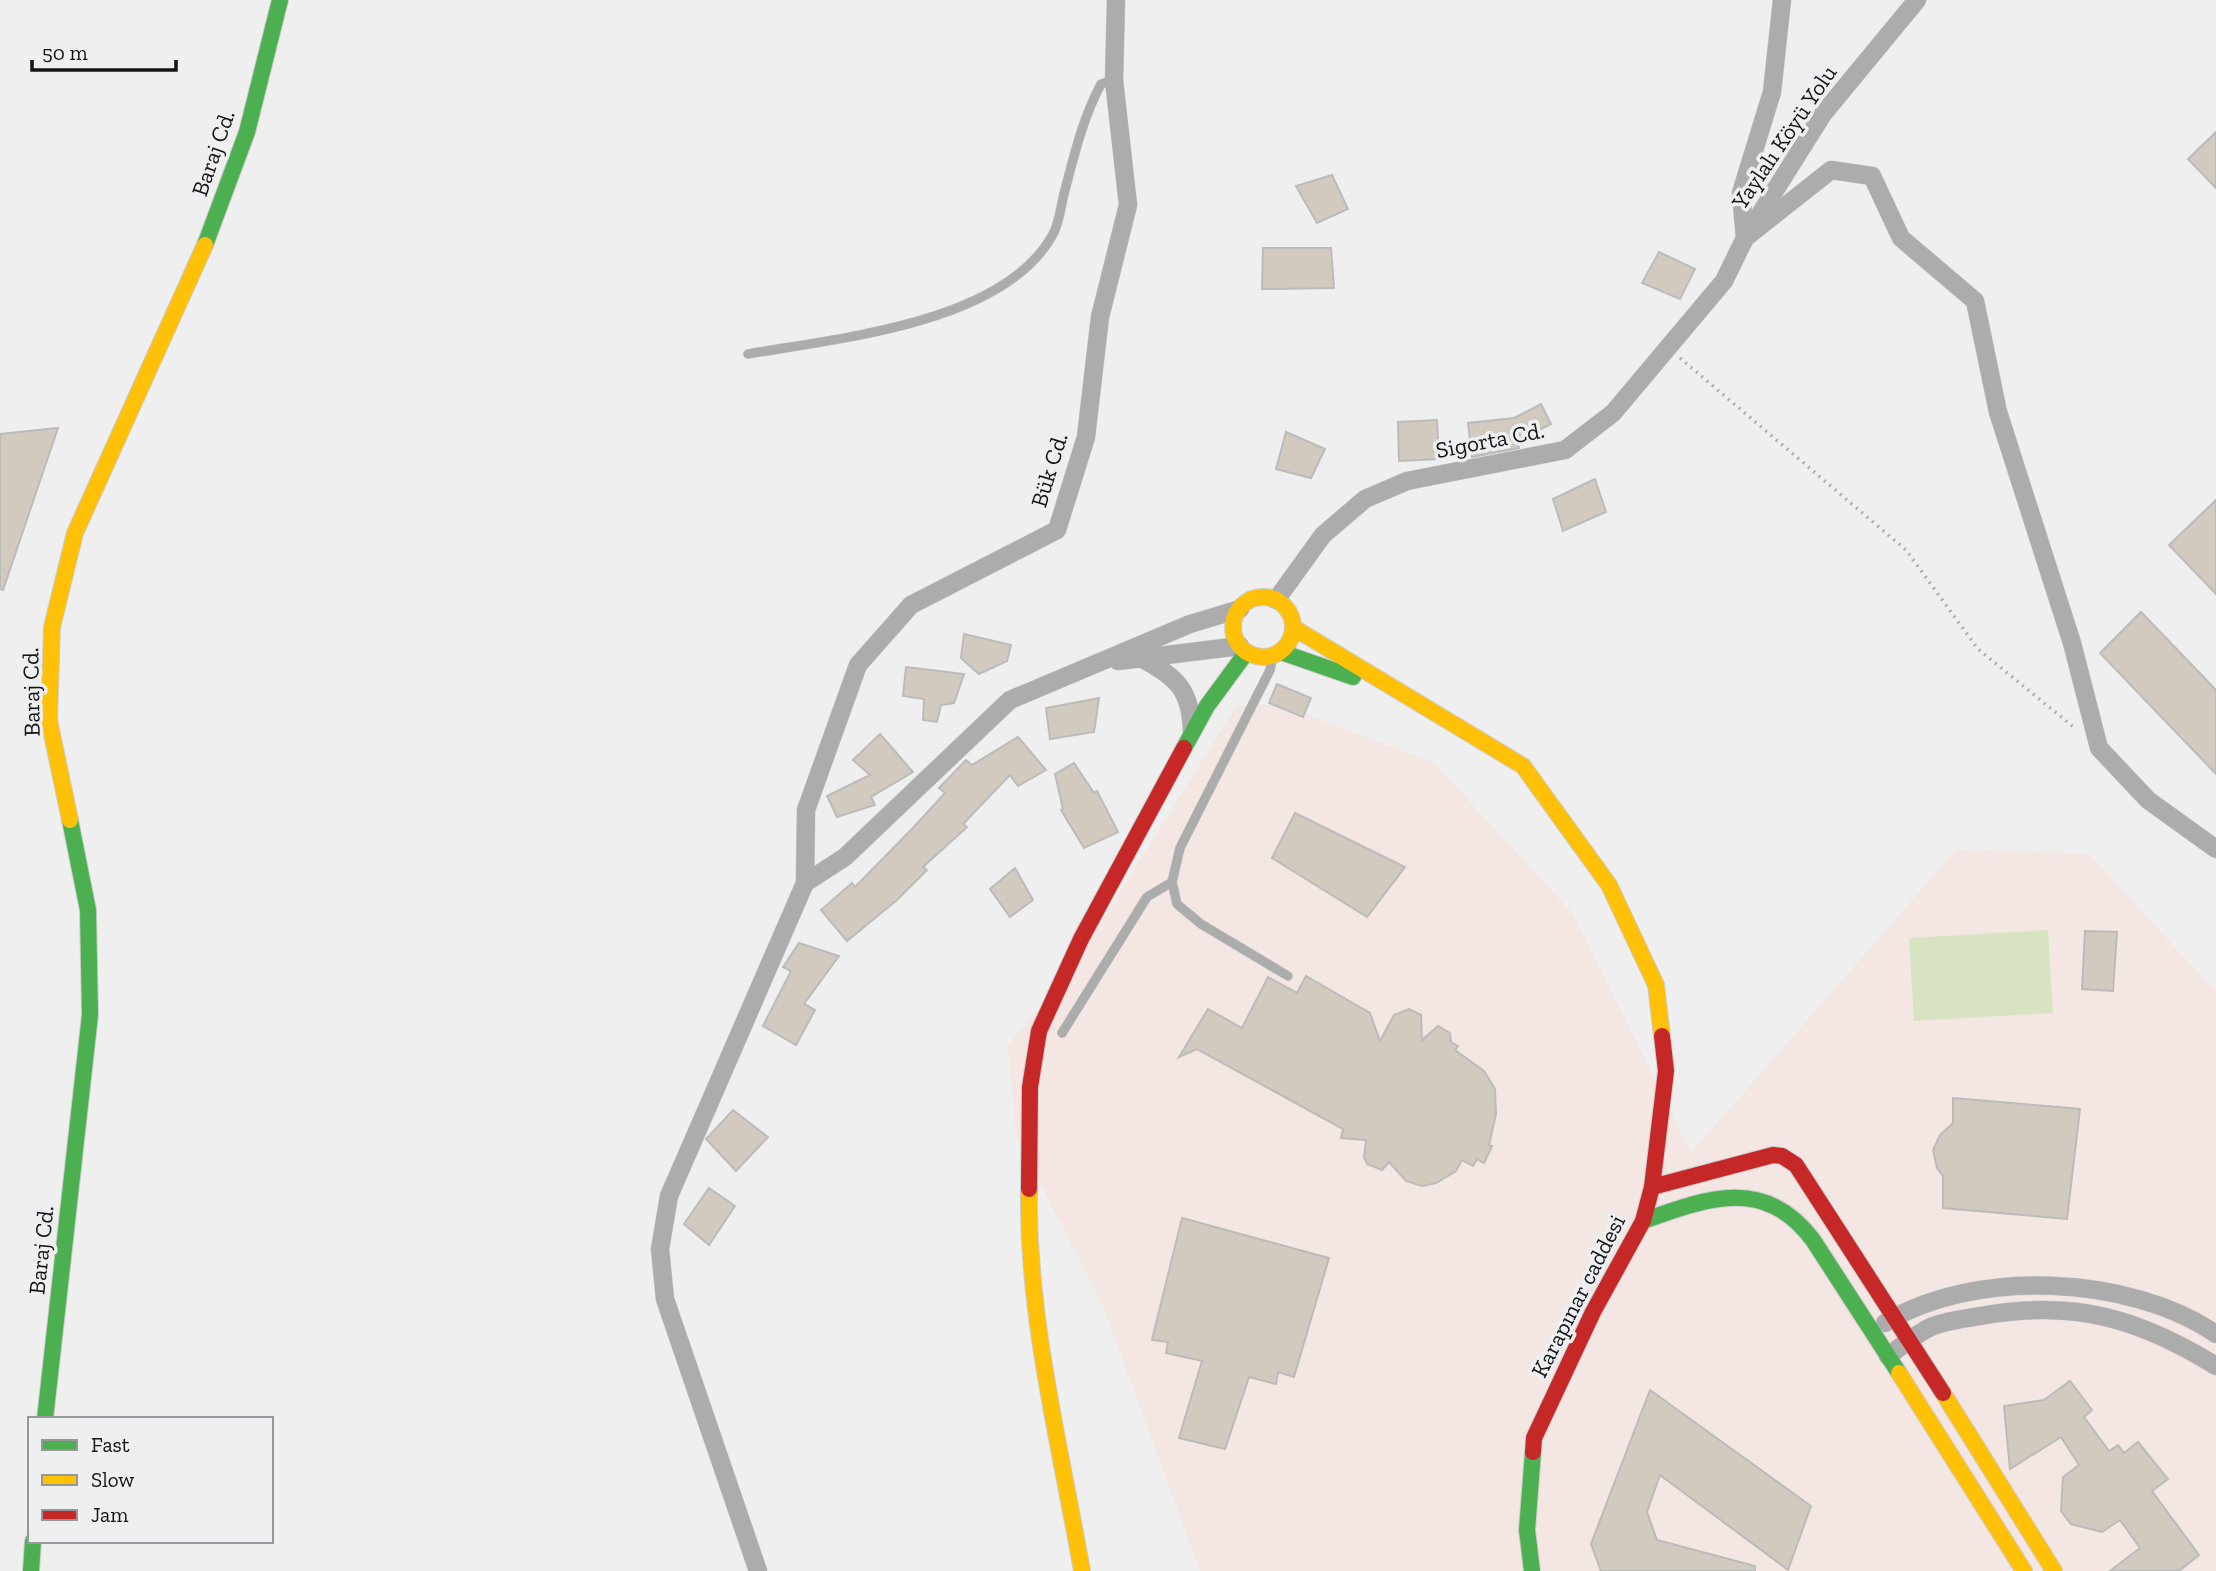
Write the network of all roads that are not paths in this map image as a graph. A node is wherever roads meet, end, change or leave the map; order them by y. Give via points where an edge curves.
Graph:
1 (280, 0) edge
2 (1116, 0) edge
3 (1782, 0) edge
4 (1917, 0) edge
5 (1114, 80) junction
6 (1745, 238) junction
7 (748, 354) dead end
8 (1276, 600) junction
9 (1240, 609) junction
10 (1294, 628) junction
11 (1260, 653) junction
12 (1141, 658) junction
13 (1094, 665) junction
14 (1394, 691) junction
15 (1192, 734) junction
16 (2216, 849) edge
17 (1172, 882) junction
18 (805, 883) junction
19 (1288, 976) dead end
20 (1062, 1032) dead end
21 (1652, 1187) junction
22 (1643, 1221) junction
23 (1893, 1318) junction
24 (1872, 1331) junction
25 (2216, 1334) edge
26 (1910, 1341) junction
27 (1888, 1356) junction
28 (2216, 1366) edge
29 (45, 1417) edge
30 (33, 1543) edge
31 (31, 1571) edge
32 (758, 1571) edge
33 (1083, 1571) edge
34 (1532, 1571) edge
35 (2024, 1571) edge
36 (2054, 1571) edge

1 - 29 street, Baraj Cd. via 247,132 206,240 75,533 52,627 49,720 88,911 90,1015
2 - 5 street, Bük Cd.
3 - 6 street via 1772,92 1741,193
4 - 6 street, Yaylalı Köyü Yolu via 1824,114
5 - 7 lane via 1101,84 1084,117 1054,234 1039,255 1011,279 917,324
5 - 18 street, Bük Cd. via 1128,205 1100,317 1086,437 1057,530 911,605 858,665 806,810
6 - 8 street, Sigorta Cd. via 1724,281 1613,413 1565,450 1408,481 1365,499 1323,535
6 - 16 street via 1831,170 1872,176 1901,238 1975,301 1998,412 2073,643 2099,748 2148,800
8 - 9 street via 1256,598
8 - 10 street via 1289,611
9 - 11 street via 1233,628
9 - 13 street via 1190,624
10 - 11 street
10 - 14 street, Karapınar caddesi
11 - 12 street
11 - 14 street, Karapınar caddesi
11 - 15 street via 1225,678
11 - 17 lane via 1270,670 1180,848
12 - 13 street
12 - 15 street via 1168,672 1182,688 1191,710
13 - 18 street via 1010,700 845,857
14 - 21 street, Karapınar caddesi via 1523,766 1609,885 1656,985 1666,1070
15 - 33 street via 1081,939 1039,1031 1030,1087 1028,1237 1038,1325
17 - 19 lane via 1177,904 1201,924
17 - 20 lane via 1147,897
18 - 32 street via 669,1196 660,1249 665,1299
21 - 22 street, Karapınar caddesi
21 - 23 street via 1773,1155 1788,1159 1803,1174
22 - 24 street via 1699,1201 1728,1197 1779,1207 1798,1223
22 - 34 street, Karapınar caddesi via 1593,1312 1534,1438 1527,1530
23 - 24 street
23 - 25 street via 1933,1302 1998,1286 2056,1287 2157,1304
23 - 26 street
24 - 27 street
26 - 27 street
26 - 28 street via 1932,1327 1987,1315 2089,1311 2157,1334
26 - 36 street
27 - 35 street
30 - 31 street

